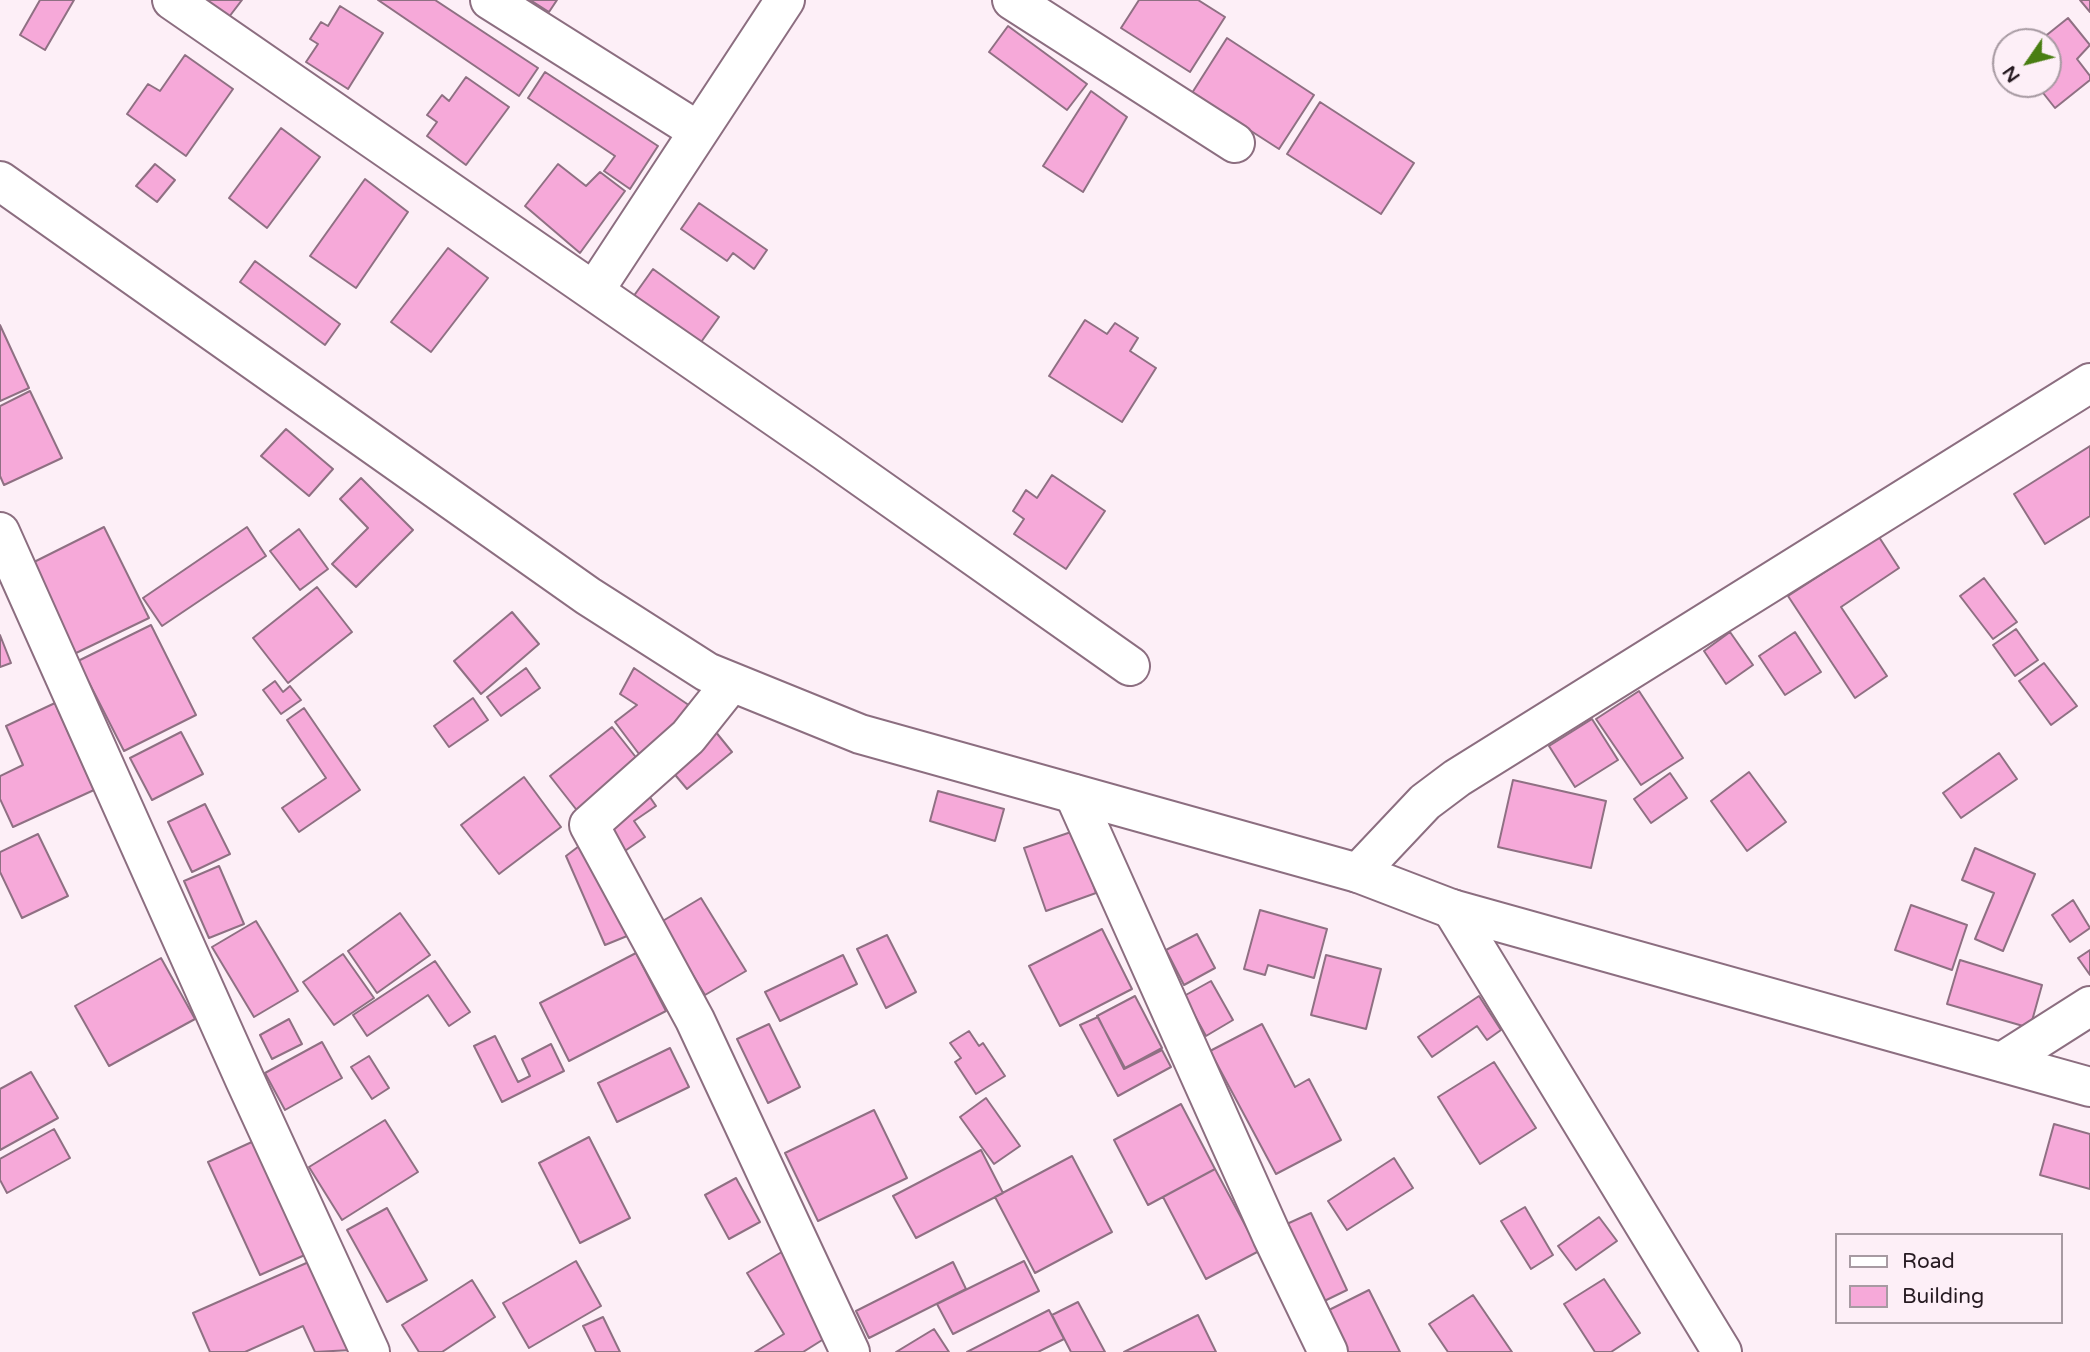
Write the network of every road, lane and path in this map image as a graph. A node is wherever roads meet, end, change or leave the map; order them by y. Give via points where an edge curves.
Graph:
1 (172, 0) edge
2 (490, 0) edge
3 (785, 0) edge
4 (1012, 0) edge
5 (698, 131) junction
6 (1235, 144) dead end
7 (0, 181) edge
8 (594, 291) junction
9 (2090, 383) edge
10 (0, 532) edge
11 (1130, 666) dead end
12 (731, 683) junction
13 (1074, 794) junction
14 (1358, 873) junction
15 (1452, 909) junction
16 (2090, 1006) edge
17 (2002, 1062) junction
18 (2090, 1087) edge
19 (370, 1352) edge
20 (850, 1352) edge
21 (1328, 1352) edge
22 (1722, 1352) edge

1 - 8 street
2 - 5 street
3 - 5 street
4 - 6 street
5 - 8 street
7 - 12 street via 587,596 706,672
8 - 11 street
9 - 14 street via 1457,778 1425,802
10 - 19 street
12 - 13 street via 860,734
12 - 20 street via 688,737 589,825 695,1020
13 - 14 street
13 - 21 street
14 - 15 street
15 - 17 street
15 - 22 street
16 - 17 street
17 - 18 street

